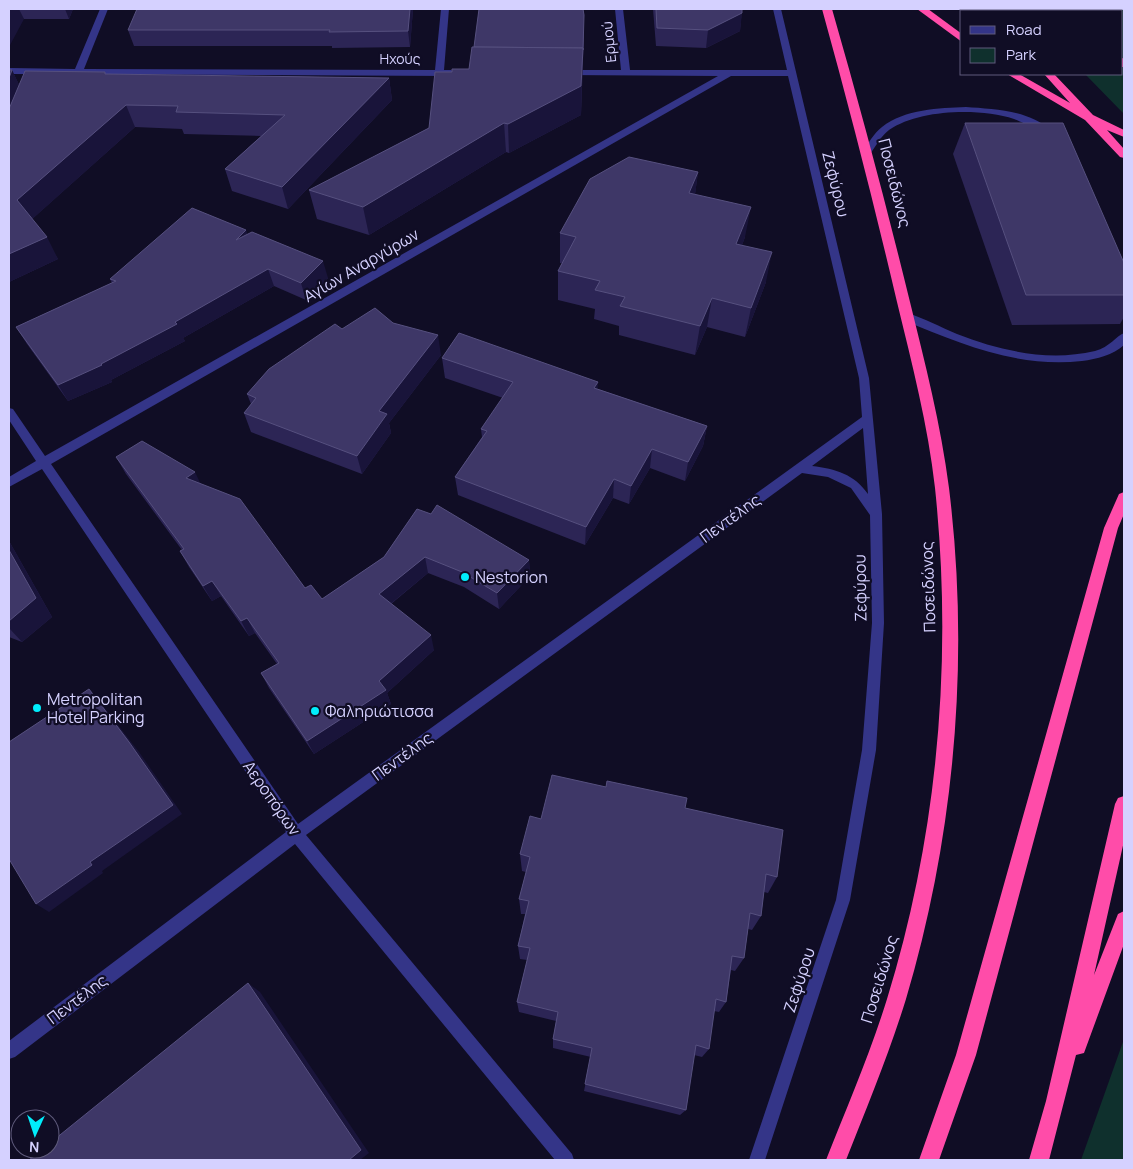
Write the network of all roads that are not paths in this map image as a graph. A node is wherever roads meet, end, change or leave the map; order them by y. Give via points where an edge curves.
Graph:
1 (104, 9) edge
2 (445, 9) edge
3 (619, 9) edge
4 (776, 9) edge
5 (827, 9) edge
6 (922, 9) edge
7 (960, 38) edge
8 (9, 71) edge
9 (78, 72) junction
10 (439, 73) junction
11 (459, 73) edge
12 (557, 73) edge
13 (626, 73) junction
14 (791, 73) junction
15 (728, 74) junction
16 (1014, 75) edge
17 (1050, 75) edge
18 (1124, 134) edge
19 (1054, 140) edge
20 (867, 152) junction
21 (1124, 155) edge
22 (907, 317) junction
23 (1124, 337) edge
24 (9, 412) edge
25 (869, 418) junction
26 (44, 463) junction
27 (799, 468) junction
28 (9, 482) edge
29 (1124, 498) edge
30 (876, 514) junction
31 (1124, 804) edge
32 (296, 834) junction
33 (1124, 920) edge
34 (9, 1050) edge
35 (1056, 1101) junction
36 (566, 1160) edge
37 (757, 1160) edge
38 (836, 1160) edge
39 (928, 1160) edge
40 (1039, 1160) edge

1 - 9 street
2 - 10 street
3 - 13 street, Ερμού
4 - 14 street, Ζεφύρου
5 - 20 highway, Ποσειδώνος
6 - 7 highway
8 - 9 street, Ηχούς via 36,76
9 - 10 street, Ηχούς
10 - 11 street, Ηχούς
12 - 13 street
13 - 15 street
14 - 15 street
14 - 25 street, Ζεφύρου via 864,378
15 - 26 street, Αγίων Αναργύρων
16 - 18 highway
17 - 21 highway
19 - 20 street via 1045,129 1008,114 974,110 938,111 909,117 886,128
20 - 22 highway, Ποσειδώνος
22 - 23 street via 975,345 1030,359 1066,360 1097,354 1112,348
22 - 38 highway, Ποσειδώνος via 933,424 942,488 950,647 948,728 934,838 902,979 863,1094
24 - 26 street, Αεροπόρων
25 - 27 street, Πεντέλης
25 - 30 street, Ζεφύρου
26 - 28 street, Αγίων Αναργύρων
26 - 32 street, Αεροπόρων
27 - 30 street via 830,473 855,485
27 - 32 street, Πεντέλης
29 - 39 highway via 1111,528 966,1055
30 - 37 street, Ζεφύρου via 878,623 869,750 843,900
31 - 35 highway
32 - 34 street, Πεντέλης
32 - 36 street, Αεροπόρων
33 - 35 highway
35 - 40 highway

